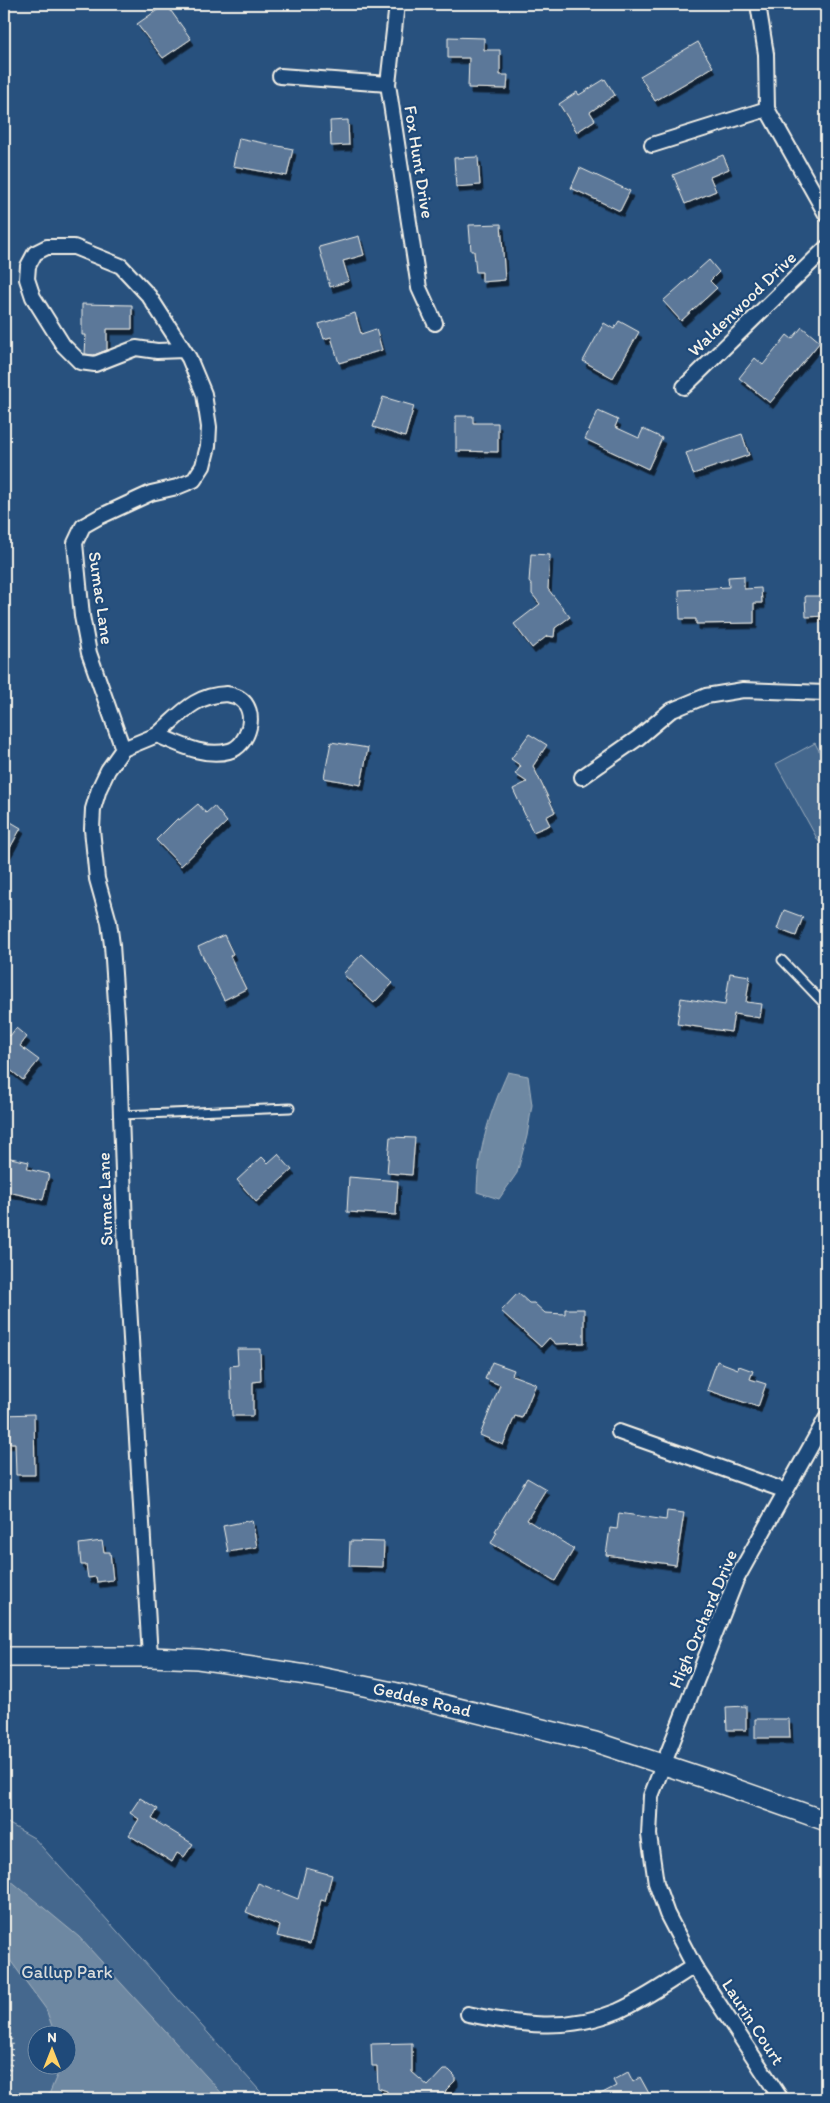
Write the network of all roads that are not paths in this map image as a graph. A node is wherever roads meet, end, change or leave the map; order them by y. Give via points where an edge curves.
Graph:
1 (397, 4) edge
2 (758, 4) edge
3 (280, 76) dead end
4 (388, 84) junction
5 (767, 109) junction
6 (652, 145) dead end
7 (826, 214) edge
8 (826, 248) edge
9 (435, 323) dead end
10 (184, 350) junction
11 (684, 387) dead end
12 (826, 693) edge
13 (157, 735) junction
14 (123, 749) junction
15 (582, 777) dead end
16 (782, 960) dead end
17 (826, 1006) edge
18 (290, 1108) dead end
19 (121, 1115) junction
20 (826, 1419) edge
21 (619, 1432) dead end
22 (786, 1491) junction
23 (150, 1656) junction
24 (4, 1657) edge
25 (663, 1766) junction
26 (826, 1821) edge
27 (694, 1966) junction
28 (468, 2014) dead end
29 (781, 2099) edge

1 - 4 street, Fox Hunt Drive
2 - 5 street via 766,54
3 - 4 street
4 - 9 street, Fox Hunt Drive via 419,288
5 - 6 street
5 - 7 street
8 - 11 street, Waldenwood Drive
10 - 10 street, Sumac Lane via 136,348 95,364 80,362 63,344 33,297 27,280 28,266 35,254 47,248 74,248 121,266 149,296
10 - 14 street, Sumac Lane via 204,394 208,446 203,466 194,480 134,500 83,526 75,543 89,653
12 - 15 street via 743,690 706,696 670,711
13 - 13 street via 189,706 213,695 228,694 238,698 245,704 248,714 247,736 241,746 229,751 202,751
13 - 14 street
14 - 19 street, Sumac Lane via 99,789 92,829 97,878 112,945
16 - 17 lane
18 - 19 lane
19 - 23 street, Sumac Lane via 127,1274
20 - 22 street, High Orchard Drive
21 - 22 street
22 - 25 street, High Orchard Drive via 736,1580
23 - 24 main road, Geddes Road
23 - 25 main road, Geddes Road via 281,1670 392,1692 595,1742
25 - 26 main road, Geddes Road
25 - 27 street, High Orchard Drive via 651,1796 649,1835 656,1883 666,1914
27 - 28 street via 618,2010 585,2021 523,2025
27 - 29 street, Laurin Court

